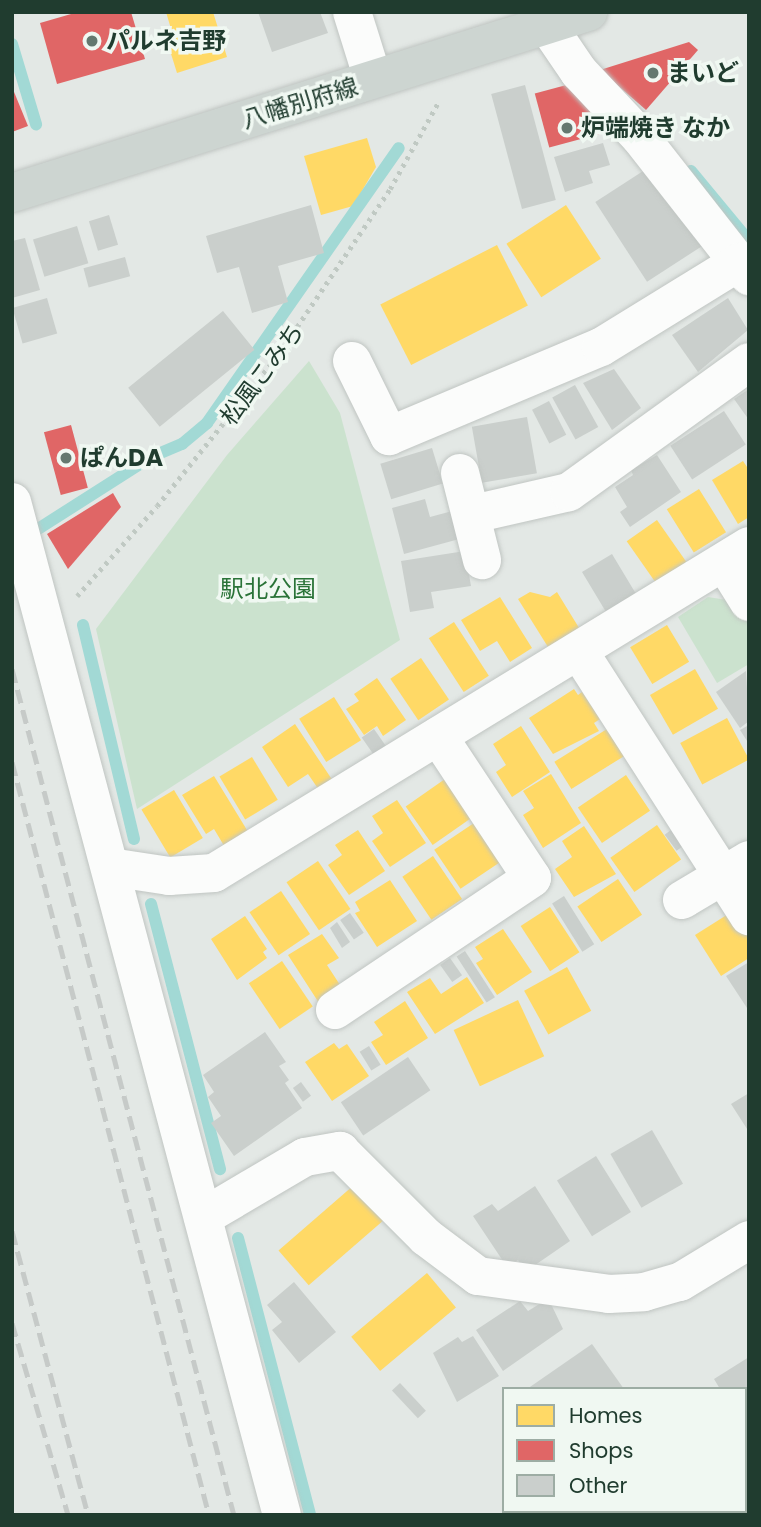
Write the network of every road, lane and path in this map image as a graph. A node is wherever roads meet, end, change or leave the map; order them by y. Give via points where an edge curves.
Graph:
1 (352, 12) edge
2 (588, 12) edge
3 (547, 25) junction
4 (467, 50) junction
5 (373, 79) junction
6 (12, 193) edge
7 (744, 269) edge
8 (352, 362) dead end
9 (749, 362) edge
10 (460, 473) dead end
11 (12, 502) edge
12 (473, 514) junction
13 (736, 554) edge
14 (482, 560) dead end
15 (749, 602) edge
16 (44, 632) junction
17 (580, 653) junction
18 (438, 736) junction
19 (110, 867) junction
20 (736, 868) edge
21 (682, 900) dead end
22 (749, 916) edge
23 (335, 1010) dead end
24 (203, 1217) junction
25 (749, 1240) edge
26 (282, 1515) edge

1 - 5 street
2 - 3 main road, 八幡別府線
3 - 4 main road, 八幡別府線
3 - 7 street via 579,72 640,137
4 - 5 main road, 八幡別府線
4 - 16 path, 松風こみち via 390,188 278,355 158,506
5 - 6 main road, 八幡別府線
7 - 8 street via 600,347 389,436
9 - 12 street via 569,492
10 - 12 street
11 - 16 street
12 - 14 street
13 - 15 street
13 - 17 street
16 - 19 street
17 - 18 street
17 - 20 street
18 - 19 street via 214,873 169,876
18 - 23 street via 532,878
19 - 24 street
20 - 21 street
20 - 22 street
24 - 25 street via 305,1157 340,1151 426,1237 478,1276 609,1294 644,1292 680,1282
24 - 26 street

